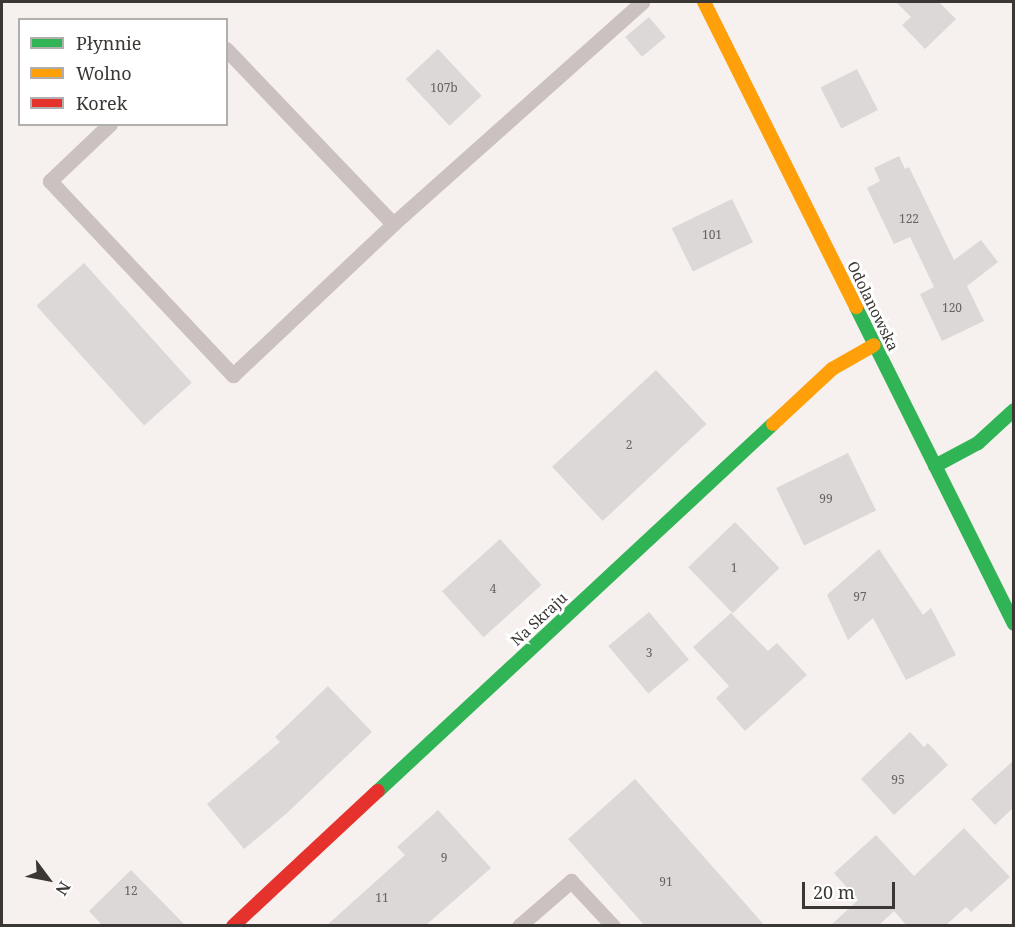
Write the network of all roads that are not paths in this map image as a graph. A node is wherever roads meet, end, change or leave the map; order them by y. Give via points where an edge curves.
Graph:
1 (642, 2) edge
2 (704, 2) edge
3 (228, 51) edge
4 (108, 126) edge
5 (393, 224) junction
6 (874, 345) junction
7 (1014, 410) edge
8 (935, 466) junction
9 (1014, 624) edge
10 (233, 926) edge
11 (519, 926) edge
12 (613, 926) edge

1 - 5 lane
2 - 6 street, Odolanowska
3 - 5 lane
4 - 5 lane via 50,181 233,375
6 - 8 street, Odolanowska
6 - 10 street, Na Skraju via 832,369
7 - 8 street via 978,443
8 - 9 street, Odolanowska
11 - 12 lane via 571,881

